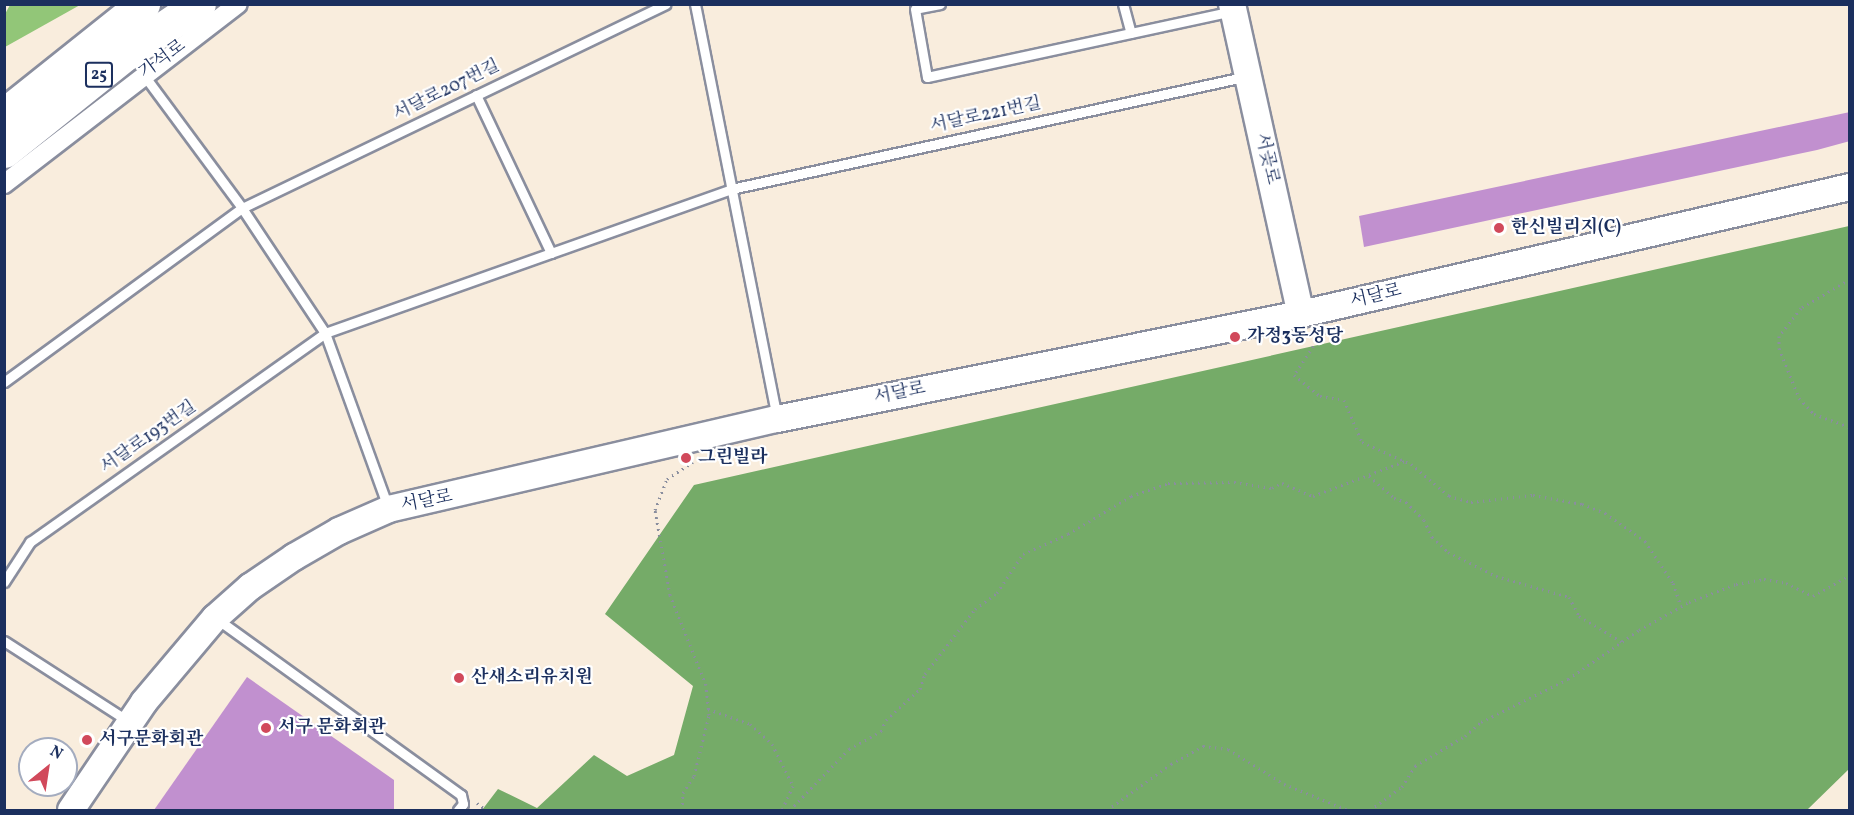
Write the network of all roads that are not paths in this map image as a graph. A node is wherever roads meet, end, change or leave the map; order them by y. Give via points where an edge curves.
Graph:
1 (143, 4) edge
2 (199, 4) edge
3 (238, 4) edge
4 (665, 4) edge
5 (695, 4) edge
6 (940, 4) edge
7 (1123, 4) edge
8 (1232, 7) edge
9 (1131, 33) junction
10 (143, 74) junction
11 (1248, 76) junction
12 (476, 95) junction
13 (4, 115) edge
14 (4, 151) edge
15 (4, 184) edge
16 (1850, 187) edge
17 (731, 189) junction
18 (242, 208) junction
19 (551, 253) junction
20 (1313, 311) junction
21 (325, 333) junction
22 (4, 382) edge
23 (777, 419) junction
24 (389, 509) junction
25 (4, 582) edge
26 (215, 618) junction
27 (4, 641) edge
28 (130, 722) junction
29 (71, 810) edge
30 (458, 810) edge

1 - 13 highway, 25
2 - 14 highway, 25 via 125,54
3 - 10 street, 가석로
4 - 12 lane, 서달로207번길
5 - 17 lane
6 - 9 lane via 915,9 927,77
7 - 9 lane
8 - 9 lane
8 - 11 street, 서곶로
10 - 15 street, 가석로
10 - 18 lane
11 - 17 lane, 서달로221번길
11 - 20 street, 서곶로
12 - 18 lane, 서달로207번길
12 - 19 lane
16 - 20 street, 서달로
17 - 19 lane
17 - 23 lane
18 - 21 lane
18 - 22 lane
19 - 21 lane
20 - 23 street, 서달로
21 - 24 lane
21 - 25 lane, 서달로193번길 via 30,542
23 - 24 street, 서달로
24 - 26 street, 서달로 via 294,557 250,587
26 - 28 street, 서달로 via 180,655
26 - 30 lane via 461,795 463,804
27 - 28 lane
28 - 29 street, 서달로

